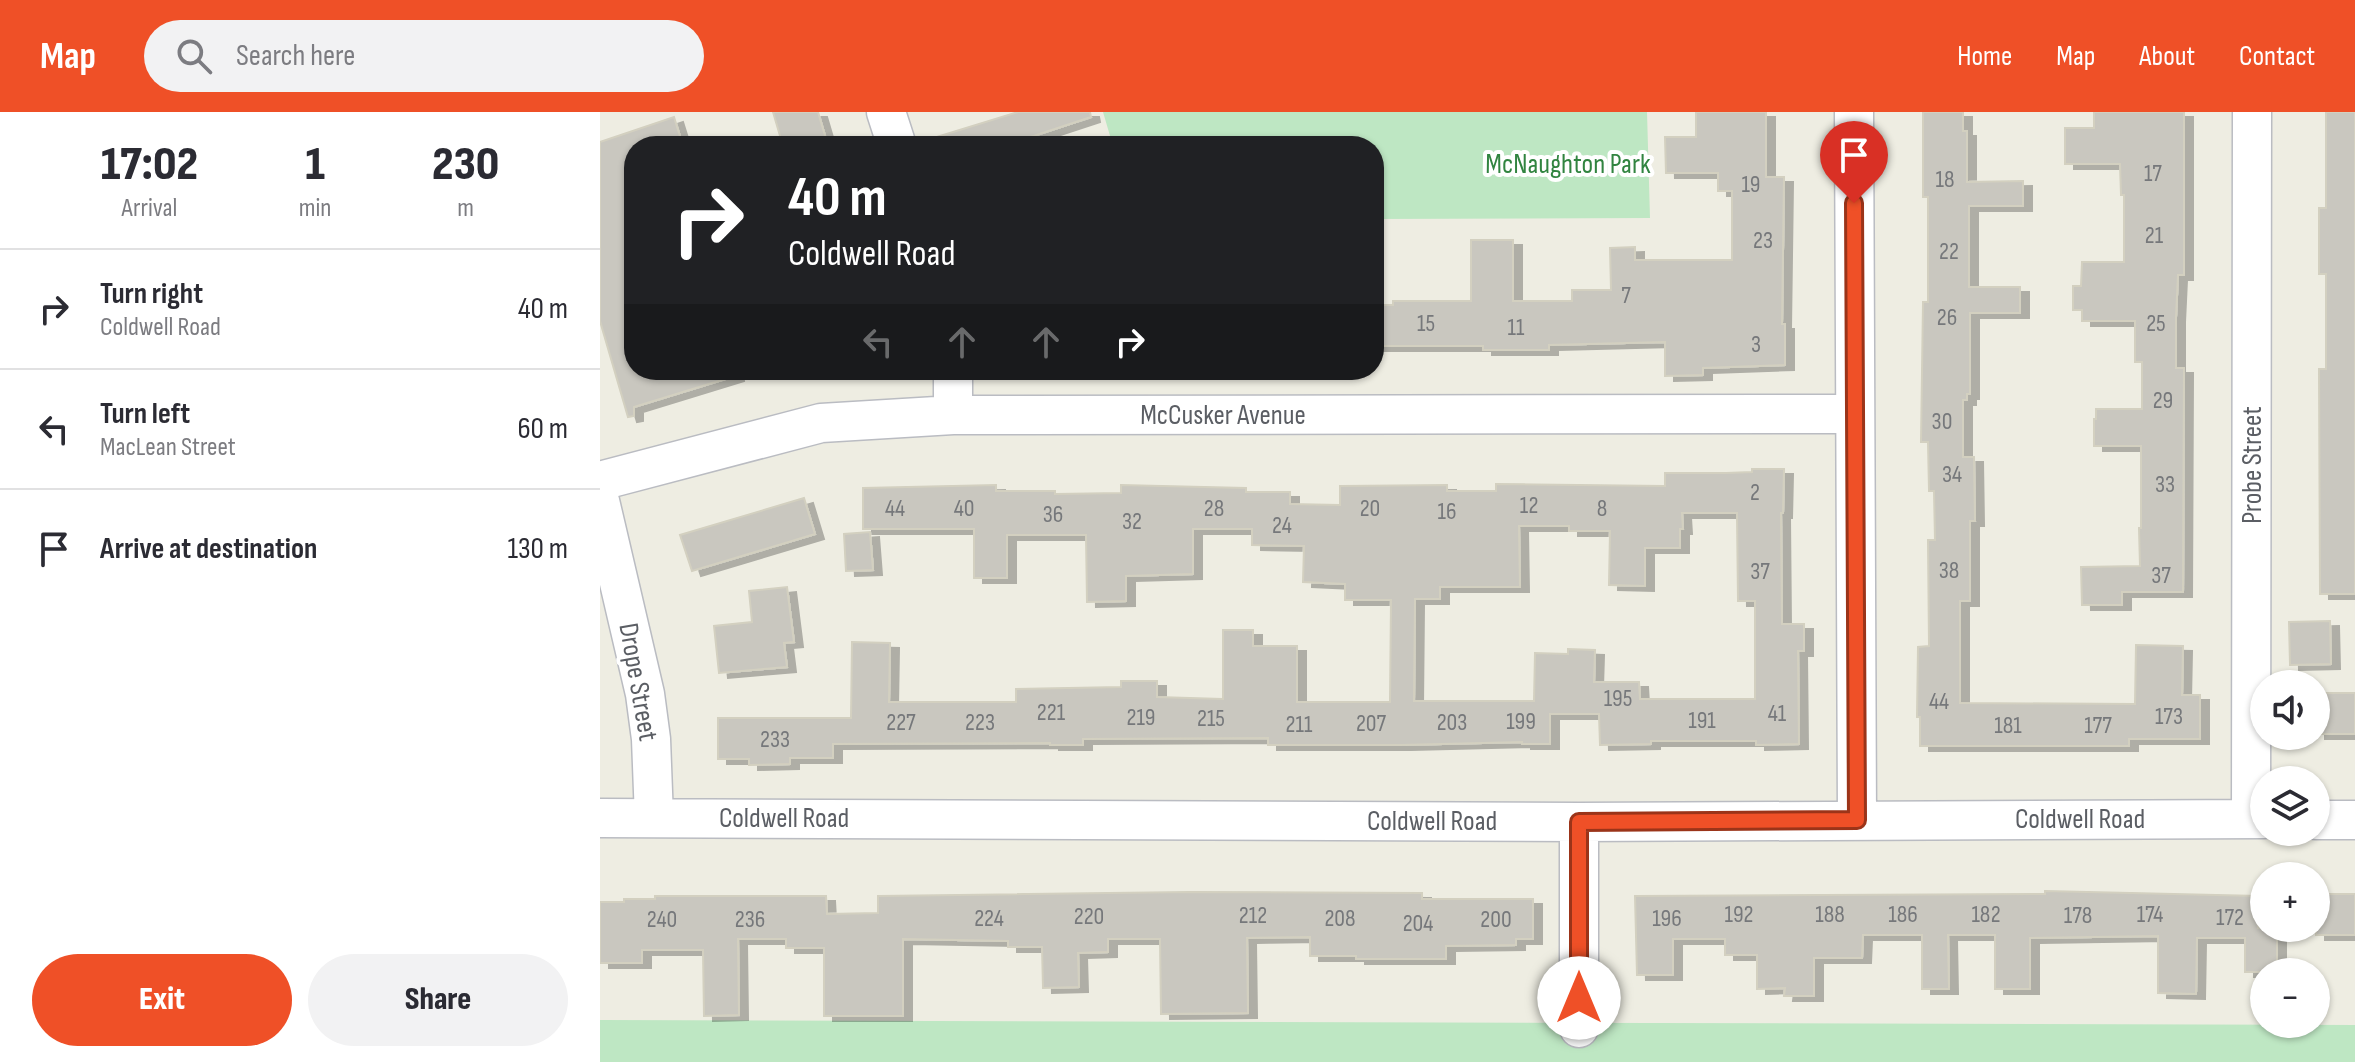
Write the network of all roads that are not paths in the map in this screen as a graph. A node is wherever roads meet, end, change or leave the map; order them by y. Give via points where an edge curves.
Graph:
1 (886, 112) edge
2 (1854, 112) edge
3 (2252, 112) edge
4 (894, 136) edge
5 (953, 380) edge
6 (1854, 414) junction
7 (953, 415) junction
8 (600, 481) edge
9 (600, 501) edge
10 (2258, 766) edge
11 (600, 818) edge
12 (654, 818) junction
13 (2250, 819) edge
14 (1857, 820) junction
15 (2330, 820) edge
16 (2355, 820) edge
17 (1579, 822) junction
18 (1579, 1028) dead end

1 - 4 street
2 - 6 street
3 - 10 street, Probe Street
5 - 7 street
6 - 7 street, McCusker Avenue
6 - 14 street
7 - 8 street, McCusker Avenue via 821,423
9 - 12 street, Drope Street via 645,694
11 - 12 street, Coldwell Road
12 - 17 street, Coldwell Road
13 - 14 street, Coldwell Road
14 - 17 street, Coldwell Road
15 - 16 street
17 - 18 street

